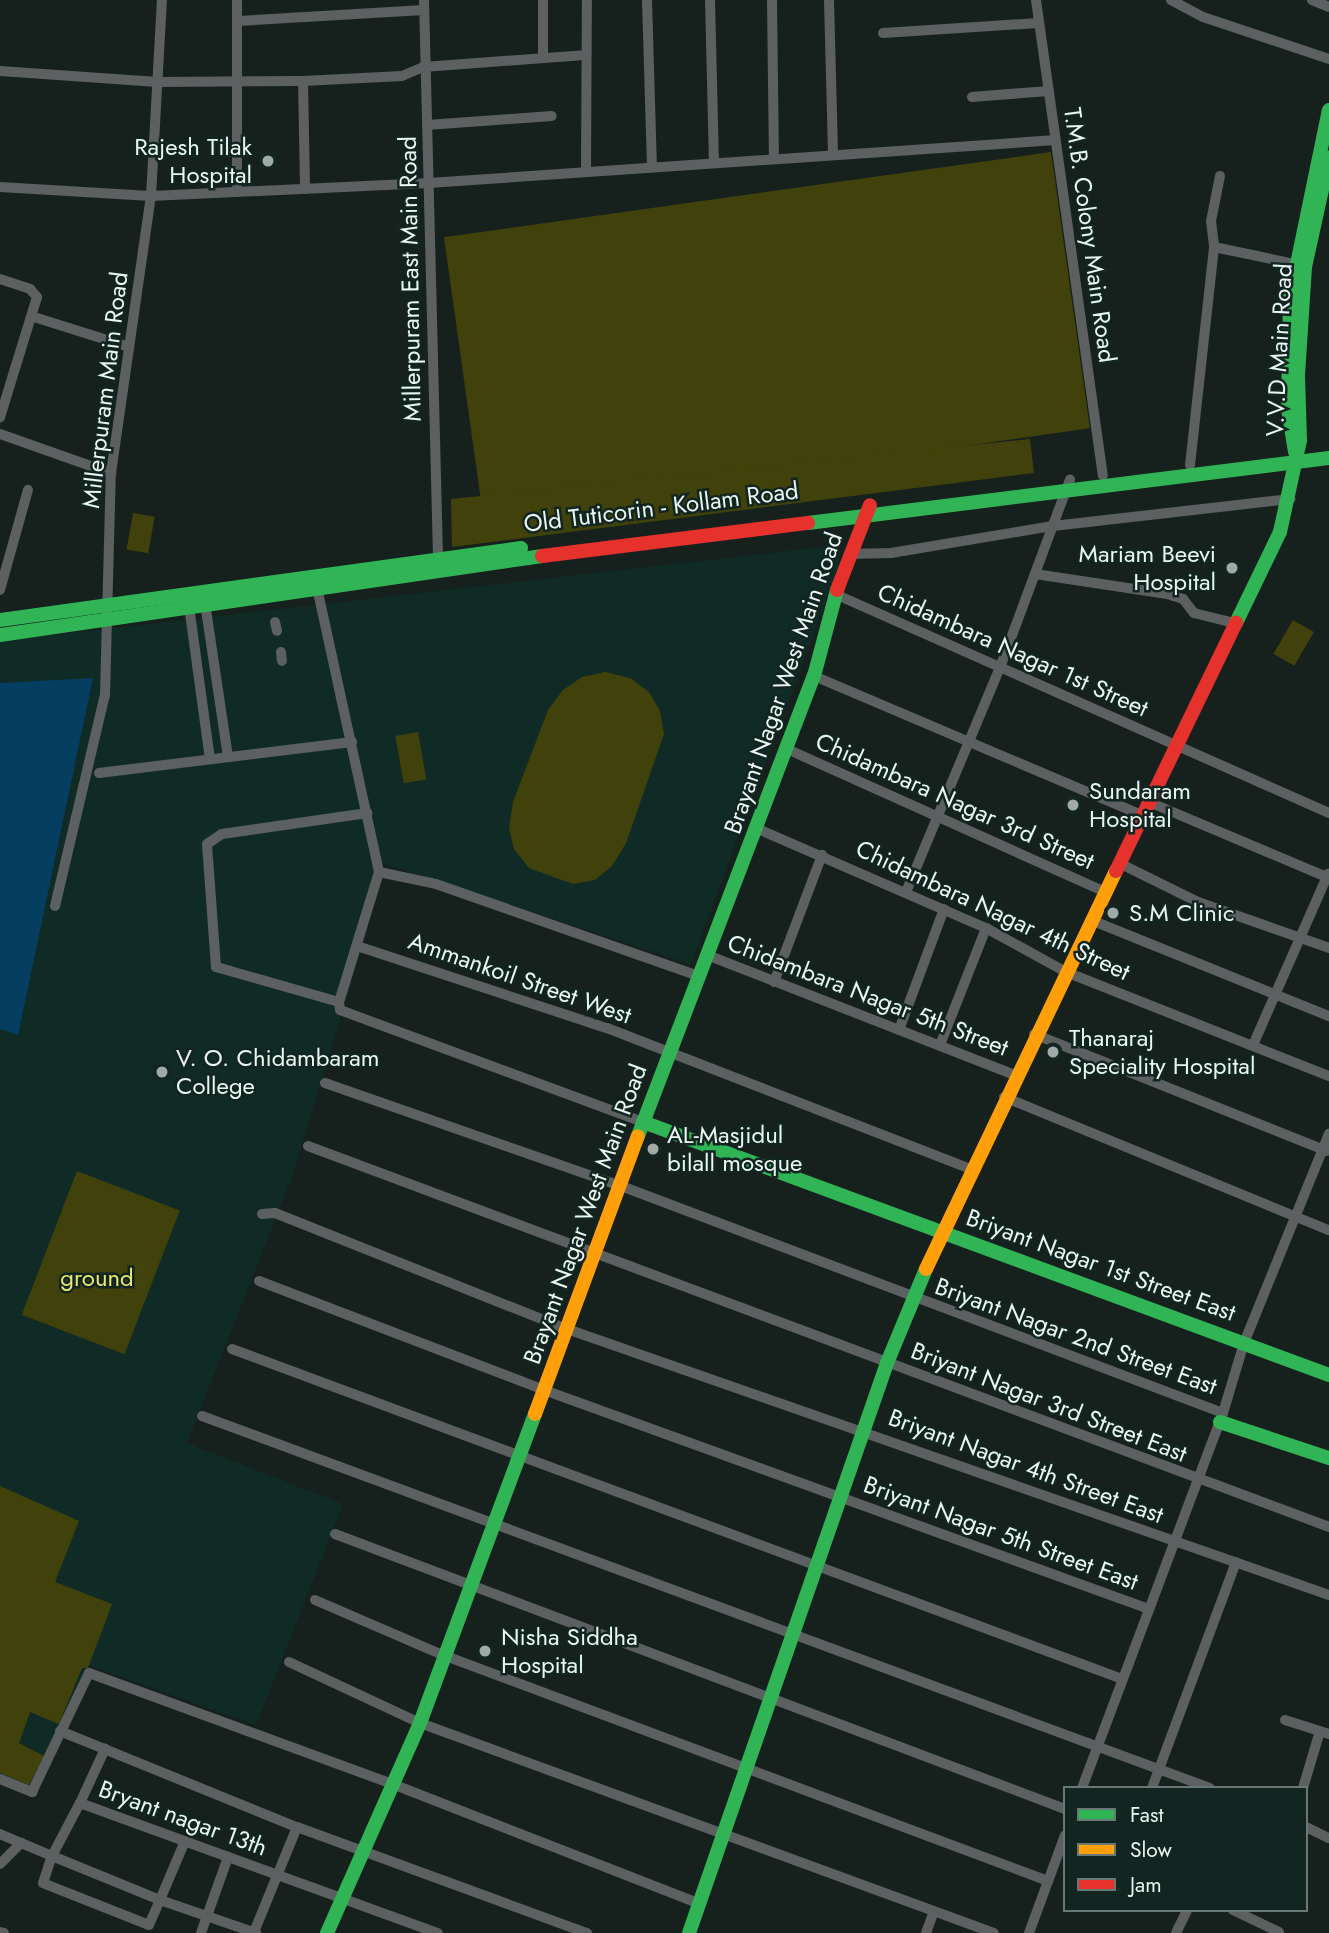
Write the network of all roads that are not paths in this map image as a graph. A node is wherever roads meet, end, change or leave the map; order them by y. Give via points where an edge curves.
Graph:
1 (162, 0) edge
2 (237, 0) edge
3 (542, 0) edge
4 (587, 0) edge
5 (647, 0) edge
6 (710, 0) edge
7 (772, 0) edge
8 (830, 0) edge
9 (1036, 0) edge
10 (1171, 0) edge
11 (1312, 0) edge
12 (424, 5) edge
13 (1329, 7) edge
14 (239, 21) junction
15 (1039, 23) junction
16 (883, 33) dead end
17 (585, 55) junction
18 (543, 58) junction
19 (1329, 59) edge
20 (426, 67) junction
21 (0, 72) edge
22 (236, 80) junction
23 (303, 81) junction
24 (158, 82) junction
25 (1049, 92) junction
26 (972, 97) dead end
27 (1329, 110) edge
28 (552, 116) dead end
29 (427, 125) junction
30 (1056, 140) junction
31 (833, 155) junction
32 (774, 159) junction
33 (1326, 159) edge
34 (714, 163) junction
35 (652, 167) junction
36 (586, 171) junction
37 (1220, 176) dead end
38 (429, 183) junction
39 (0, 187) edge
40 (305, 188) junction
41 (237, 192) junction
42 (151, 196) junction
43 (1213, 247) junction
44 (1300, 266) junction
45 (0, 279) edge
46 (34, 317) junction
47 (129, 347) junction
48 (0, 417) edge
49 (0, 434) edge
50 (1329, 448) edge
51 (1295, 457) junction
52 (1329, 458) edge
53 (1190, 465) junction
54 (111, 473) junction
55 (1103, 475) junction
56 (1068, 485) junction
57 (28, 490) dead end
58 (1290, 499) junction
59 (869, 510) junction
60 (1054, 526) junction
61 (849, 554) junction
62 (438, 558) junction
63 (1035, 574) junction
64 (315, 582) junction
65 (0, 590) edge
66 (835, 594) junction
67 (205, 603) junction
68 (189, 606) junction
69 (106, 612) junction
70 (0, 620) edge
71 (1234, 623) junction
72 (0, 635) edge
73 (1001, 665) junction
74 (814, 676) junction
75 (352, 742) junction
76 (970, 743) junction
77 (1174, 745) junction
78 (787, 749) junction
79 (228, 757) junction
80 (210, 759) junction
81 (99, 773) dead end
82 (1149, 802) junction
83 (367, 813) junction
84 (1329, 813) edge
85 (1141, 815) junction
86 (939, 816) junction
87 (758, 828) junction
88 (822, 855) junction
89 (1119, 863) junction
90 (379, 872) junction
91 (1328, 876) edge
92 (906, 892) junction
93 (1105, 892) junction
94 (55, 906) dead end
95 (944, 909) junction
96 (1091, 920) junction
97 (986, 928) junction
98 (1298, 939) junction
99 (357, 946) junction
100 (1329, 948) edge
101 (706, 955) junction
102 (1066, 972) junction
103 (699, 976) junction
104 (774, 982) junction
105 (1272, 996) junction
106 (339, 1002) junction
107 (1329, 1016) edge
108 (899, 1030) junction
109 (1034, 1034) junction
110 (940, 1045) junction
111 (1253, 1045) junction
112 (668, 1053) junction
113 (1015, 1075) junction
114 (1329, 1076) edge
115 (325, 1083) dead end
116 (1004, 1097) junction
117 (643, 1122) junction
118 (1329, 1133) edge
119 (308, 1146) dead end
120 (1326, 1151) edge
121 (970, 1169) junction
122 (621, 1186) junction
123 (262, 1214) dead end
124 (1292, 1216) junction
125 (1329, 1230) edge
126 (941, 1231) junction
127 (594, 1256) junction
128 (259, 1281) dead end
129 (915, 1298) junction
130 (567, 1329) junction
131 (1244, 1343) junction
132 (232, 1349) dead end
133 (887, 1363) junction
134 (1329, 1375) edge
135 (544, 1390) junction
136 (202, 1416) dead end
137 (1221, 1417) junction
138 (863, 1430) junction
139 (521, 1453) junction
140 (1329, 1458) edge
141 (1197, 1480) junction
142 (839, 1497) junction
143 (494, 1522) junction
144 (1329, 1527) edge
145 (335, 1534) dead end
146 (1175, 1541) junction
147 (1236, 1562) junction
148 (815, 1564) junction
149 (470, 1586) junction
150 (1329, 1595) edge
151 (315, 1601) dead end
152 (1149, 1609) junction
153 (797, 1632) junction
154 (443, 1656) junction
155 (289, 1662) dead end
156 (1122, 1679) junction
157 (771, 1701) junction
158 (1285, 1720) dead end
159 (420, 1723) junction
160 (61, 1731) junction
161 (1324, 1733) edge
162 (1098, 1743) junction
163 (104, 1749) junction
164 (747, 1767) junction
165 (1158, 1770) junction
166 (0, 1779) edge
167 (395, 1785) junction
168 (1083, 1786) edge
169 (1153, 1786) edge
170 (1204, 1786) edge
171 (1304, 1786) edge
172 (80, 1802) junction
173 (1063, 1808) edge
174 (298, 1827) junction
175 (1308, 1828) edge
176 (726, 1833) junction
177 (0, 1834) edge
178 (1329, 1838) edge
179 (1063, 1840) edge
180 (185, 1841) junction
181 (21, 1843) junction
182 (364, 1852) junction
183 (52, 1856) junction
184 (228, 1857) junction
185 (0, 1864) edge
186 (276, 1875) junction
187 (1048, 1881) junction
188 (341, 1898) junction
189 (160, 1900) junction
190 (700, 1904) junction
191 (934, 1911) junction
192 (1186, 1912) edge
193 (1237, 1912) edge
194 (208, 1917) junction
195 (570, 1930) edge
196 (255, 1932) edge
197 (1279, 1932) edge
198 (201, 1933) edge
199 (327, 1933) edge
200 (438, 1933) edge
201 (587, 1933) edge
202 (690, 1933) edge
203 (926, 1933) edge
204 (994, 1933) edge
205 (1028, 1933) edge
206 (1176, 1933) edge

1 - 24 street, Millerpuram Main Road
2 - 14 street
3 - 18 street
4 - 17 street
5 - 35 street
6 - 34 street
7 - 32 street
8 - 31 street
9 - 15 street, T.M.B. Colony Main Road
10 - 19 street via 1203,17
11 - 13 street
12 - 14 street
12 - 20 street, Millerpuram East Main Road
14 - 22 street
15 - 16 street
15 - 25 street, T.M.B. Colony Main Road
17 - 18 street
17 - 36 street
18 - 20 street
20 - 23 street via 402,76
20 - 29 street, Millerpuram East Main Road
21 - 24 street
22 - 23 street
22 - 24 street
22 - 41 street
23 - 40 street
24 - 42 street, Millerpuram Main Road
25 - 26 street
25 - 30 street, T.M.B. Colony Main Road
27 - 33 main road, V.V.D Main Road
28 - 29 street
29 - 38 street, Millerpuram East Main Road
30 - 31 street
30 - 55 street, T.M.B. Colony Main Road
31 - 32 street
32 - 34 street
33 - 44 main road, V.V.D Main Road
34 - 35 street
35 - 36 street
36 - 38 street
37 - 43 street via 1211,221
38 - 40 street
38 - 62 street, Millerpuram East Main Road
39 - 42 street
40 - 41 street
41 - 42 street
42 - 47 street, Millerpuram Main Road
43 - 44 street
43 - 53 street
44 - 51 main road, V.V.D Main Road via 1288,409
45 - 46 street via 30,289 37,297
46 - 47 street
46 - 48 street
47 - 54 street, Millerpuram Main Road
49 - 54 street
50 - 51 main road, Old Tuticorin - Kollam Road
51 - 52 main road
51 - 53 main road, Old Tuticorin - Kollam Road
51 - 56 main road
51 - 58 main road, V.V.D Main Road
53 - 55 main road, Old Tuticorin - Kollam Road
54 - 69 street, Millerpuram Main Road
55 - 56 main road, Old Tuticorin - Kollam Road
56 - 59 main road, Old Tuticorin - Kollam Road
56 - 60 street
57 - 65 street
58 - 60 street
58 - 71 main road, V.V.D Main Road via 1280,532
59 - 61 main road, Brayant Nagar West Main Road
59 - 62 main road, Old Tuticorin - Kollam Road
59 - 64 main road
60 - 61 street via 891,553
60 - 63 street
61 - 66 main road, Brayant Nagar West Main Road
62 - 64 main road, Old Tuticorin - Kollam Road
63 - 71 street via 1167,594 1183,599 1194,613
63 - 73 street
64 - 67 main road
64 - 69 main road, Old Tuticorin - Kollam Road
64 - 75 street
66 - 73 street, Chidambara Nagar 1st Street
66 - 74 main road, Brayant Nagar West Main Road
67 - 68 main road
67 - 79 street
68 - 69 main road
68 - 80 street
69 - 70 main road, Old Tuticorin - Kollam Road
69 - 72 main road
69 - 94 street, Millerpuram Main Road via 105,695
71 - 77 main road, V.V.D Main Road
73 - 76 street
73 - 77 street, Chidambara Nagar 1st Street
74 - 76 street
74 - 78 main road, Brayant Nagar West Main Road
75 - 79 street
75 - 83 street
76 - 85 street
76 - 86 street
77 - 82 main road, V.V.D Main Road
77 - 84 street, Chidambara Nagar 1st Street
78 - 86 street, Chidambara Nagar 3rd Street
78 - 87 main road, Brayant Nagar West Main Road
79 - 80 street
80 - 81 street
82 - 85 main road, V.V.D Main Road
82 - 91 street
83 - 90 street
83 - 106 street via 222,834 206,844 216,967
85 - 89 main road, V.V.D Main Road
86 - 92 street
86 - 93 street, Chidambara Nagar 3rd Street
87 - 88 street, Chidambara Nagar 4th Street
87 - 101 main road, Brayant Nagar West Main Road
88 - 92 street, Chidambara Nagar 4th Street
88 - 104 street
89 - 93 main road, V.V.D Main Road
89 - 98 street via 1198,902
90 - 99 street
90 - 103 street via 436,884
91 - 98 street
92 - 95 street, Chidambara Nagar 4th Street
93 - 96 main road, V.V.D Main Road
95 - 97 street, Chidambara Nagar 4th Street
95 - 108 street
96 - 102 main road, V.V.D Main Road
96 - 105 street
97 - 102 street, Chidambara Nagar 4th Street
97 - 110 street
98 - 100 street
98 - 105 street
99 - 106 street
99 - 112 street, Ammankoil Street West via 532,1001
101 - 103 main road, Brayant Nagar West Main Road
101 - 104 street, Chidambara Nagar 5th Street
102 - 109 main road, V.V.D Main Road
102 - 111 street, Chidambara Nagar 4th Street
103 - 112 main road, Brayant Nagar West Main Road
104 - 108 street, Chidambara Nagar 5th Street
105 - 107 street
105 - 111 street
106 - 117 street via 341,1010
108 - 110 street, Chidambara Nagar 5th Street
109 - 113 main road, V.V.D Main Road
109 - 120 street
110 - 113 street, Chidambara Nagar 5th Street
111 - 114 street, Chidambara Nagar 4th Street
112 - 117 main road, Brayant Nagar West Main Road
112 - 121 street, Ammankoil Street West
113 - 116 main road, V.V.D Main Road
115 - 122 street, Briyant Nagar 2nd Street East
116 - 121 main road, V.V.D Main Road
116 - 124 street
117 - 122 main road, Brayant Nagar West Main Road
117 - 126 main road, Briyant Nagar 1st Street East
118 - 120 street
119 - 127 street, Briyant Nagar 3rd Street East
120 - 124 street
121 - 126 main road, V.V.D Main Road
122 - 127 main road, Brayant Nagar West Main Road
122 - 129 street, Briyant Nagar 2nd Street East
123 - 130 street, Briyant Nagar 4th Street East via 275,1213
124 - 125 street
124 - 131 street
126 - 129 main road, V.V.D Main Road
126 - 131 main road, Briyant Nagar 1st Street East
127 - 130 main road, Brayant Nagar West Main Road
127 - 133 street, Briyant Nagar 3rd Street East
128 - 135 street, Briyant Nagar 5th Street East
129 - 133 main road, V.V.D Main Road
129 - 137 street, Briyant Nagar 2nd Street East
130 - 135 main road, Brayant Nagar West Main Road
130 - 138 street, Briyant Nagar 4th Street East
131 - 134 main road, Briyant Nagar 1st Street East
131 - 137 street
132 - 139 street
133 - 138 main road, V.V.D Main Road
133 - 141 street, Briyant Nagar 3rd Street East
135 - 139 main road, Brayant Nagar West Main Road
135 - 142 street, Briyant Nagar 5th Street East
136 - 143 street
137 - 140 main road
137 - 141 street
138 - 142 main road, V.V.D Main Road
138 - 146 street, Briyant Nagar 4th Street East
139 - 143 main road, Brayant Nagar West Main Road
139 - 148 street
141 - 144 street, Briyant Nagar 3rd Street East
141 - 146 street
142 - 148 main road, V.V.D Main Road
142 - 152 street, Briyant Nagar 5th Street East
143 - 149 main road, Brayant Nagar West Main Road
143 - 153 street
145 - 149 street
146 - 147 street, Briyant Nagar 4th Street East
146 - 152 street
147 - 150 street, Briyant Nagar 4th Street East
147 - 165 street
148 - 153 main road, V.V.D Main Road
148 - 156 street
149 - 154 main road, Brayant Nagar West Main Road
149 - 157 street
151 - 154 street
152 - 156 street
153 - 157 main road, V.V.D Main Road
153 - 162 street
154 - 159 main road, Brayant Nagar West Main Road
154 - 164 street
155 - 159 street
156 - 162 street
157 - 164 main road, V.V.D Main Road
157 - 173 street
158 - 161 street
159 - 167 main road, Brayant Nagar West Main Road
159 - 176 street
160 - 163 street
160 - 166 street via 32,1792
160 - 167 street via 89,1673
161 - 171 street
162 - 165 street
162 - 168 street
163 - 172 street
163 - 174 street
164 - 176 main road, V.V.D Main Road
164 - 187 street
165 - 169 street
165 - 170 street
167 - 182 main road, Brayant Nagar West Main Road
167 - 190 street
172 - 180 street, Bryant nagar 13th
172 - 183 street, Bryant nagar 13th
174 - 182 street
174 - 186 street
175 - 178 street
176 - 190 main road, V.V.D Main Road
176 - 191 street
177 - 181 street
179 - 187 street
180 - 184 street, Bryant nagar 13th
180 - 189 street
181 - 183 street
181 - 185 street
182 - 188 main road, Brayant Nagar West Main Road
182 - 195 street
183 - 189 street
183 - 189 street via 43,1883 149,1926
184 - 186 street, Bryant nagar 13th
184 - 194 street
186 - 188 street, Bryant nagar 13th
186 - 196 street
187 - 205 street
188 - 199 main road, Brayant Nagar West Main Road
188 - 200 street, Bryant nagar 13th
189 - 194 street
190 - 202 main road, V.V.D Main Road
191 - 203 street
191 - 204 street
192 - 206 street
193 - 197 street
194 - 196 street
194 - 198 street
195 - 201 street

